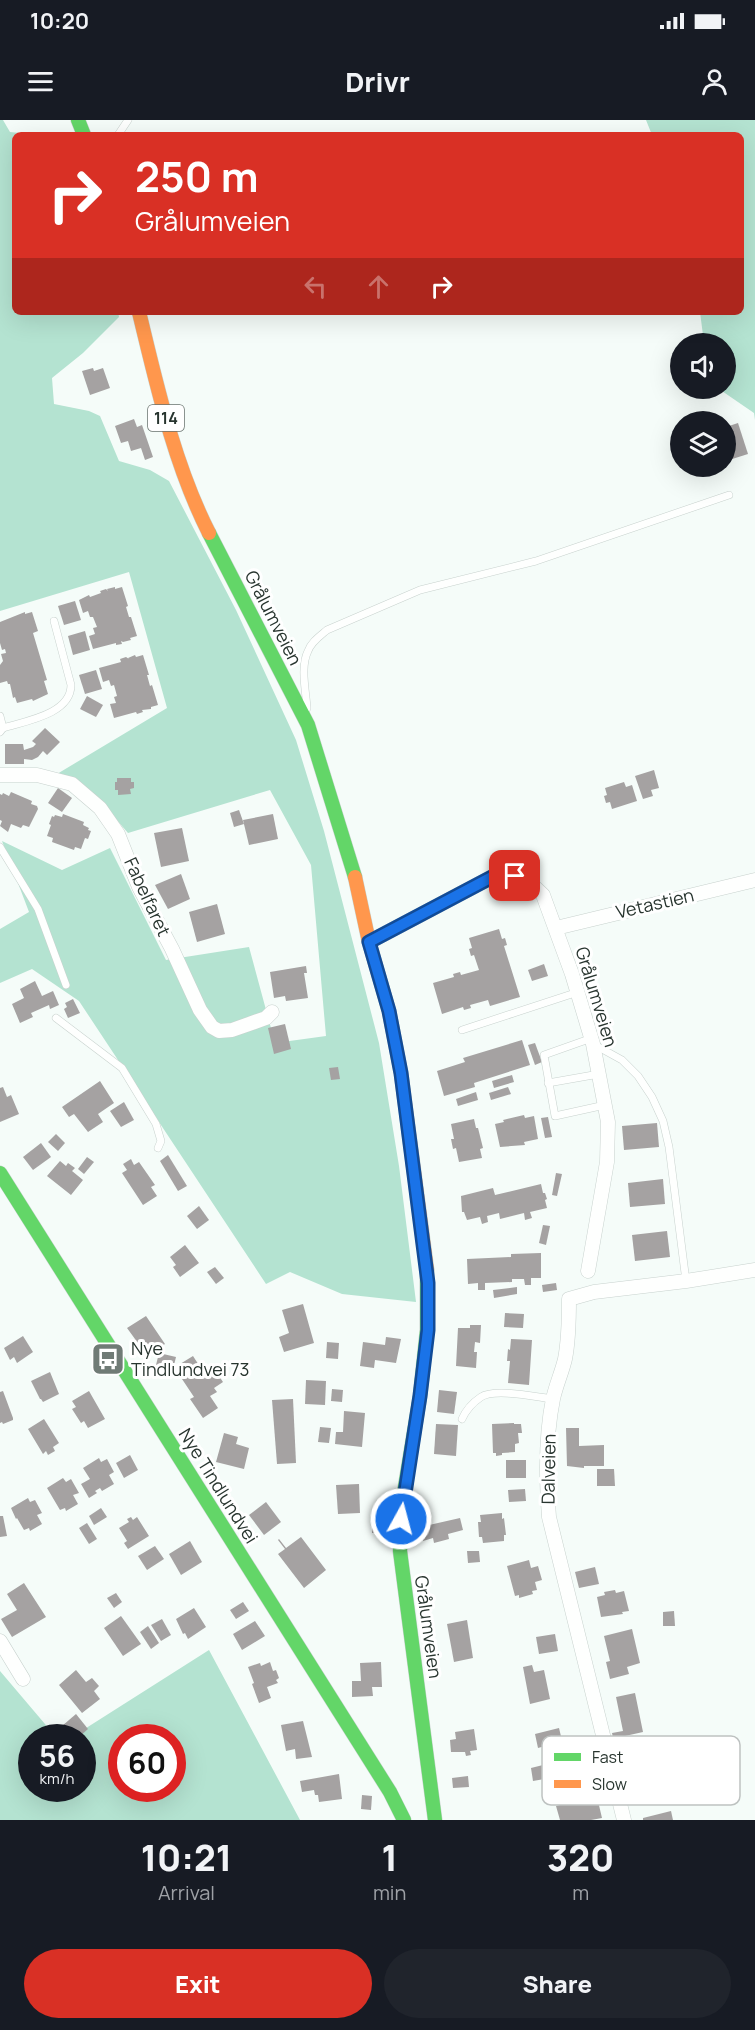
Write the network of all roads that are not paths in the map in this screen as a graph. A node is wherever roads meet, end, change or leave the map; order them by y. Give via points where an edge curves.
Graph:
1 (140, 315) edge
2 (729, 495) dead end
3 (54, 621) dead end
4 (0, 716) edge
5 (308, 725) junction
6 (2, 730) edge
7 (0, 776) edge
8 (0, 847) edge
9 (755, 880) edge
10 (556, 928) junction
11 (369, 942) junction
12 (66, 985) dead end
13 (578, 992) junction
14 (272, 1012) dead end
15 (56, 1018) dead end
16 (462, 1030) dead end
17 (592, 1041) junction
18 (599, 1074) junction
19 (548, 1083) junction
20 (605, 1105) junction
21 (158, 1148) dead end
22 (0, 1173) edge
23 (755, 1270) edge
24 (588, 1271) dead end
25 (686, 1281) junction
26 (553, 1399) junction
27 (462, 1419) dead end
28 (0, 1641) edge
29 (23, 1679) dead end
30 (603, 1736) edge
31 (620, 1805) edge
32 (404, 1820) edge
33 (435, 1820) edge
34 (624, 1820) edge

1 - 5 main road, Grålumveien / 114 via 160,398 203,521
2 - 5 lane via 536,561 420,590 327,630 307,651 304,668
3 - 6 lane via 71,693 59,708
4 - 6 lane
5 - 11 main road, Grålumveien / 114 via 357,884
7 - 14 street, Fabelfaret via 38,775 72,784 100,808 118,834 139,887 212,1027 232,1030 266,1018
8 - 12 lane via 38,909
9 - 10 street, Vetastien
10 - 11 street, Grålumveien via 537,888 526,879 504,875 492,877
10 - 13 street, Grålumveien
11 - 33 main road, Grålumveien / 114 via 389,1011 401,1073 428,1283 428,1330 402,1505 400,1551
13 - 16 lane
13 - 17 street, Grålumveien
15 - 21 lane via 122,1068 156,1124 161,1141
17 - 18 street, Grålumveien
17 - 19 lane via 544,1054
17 - 25 lane via 622,1059 638,1076 663,1121
18 - 19 lane
18 - 20 street, Grålumveien
19 - 20 lane via 555,1116
20 - 24 street, Grålumveien via 607,1162
22 - 32 main road, Nye Tindlundvei via 363,1748
23 - 25 street, Dalveien
25 - 26 street, Dalveien via 594,1292 569,1299 565,1360
26 - 27 lane via 488,1394 467,1409
26 - 30 street, Dalveien via 545,1474 549,1517
28 - 29 street
31 - 34 street, Dalveien

